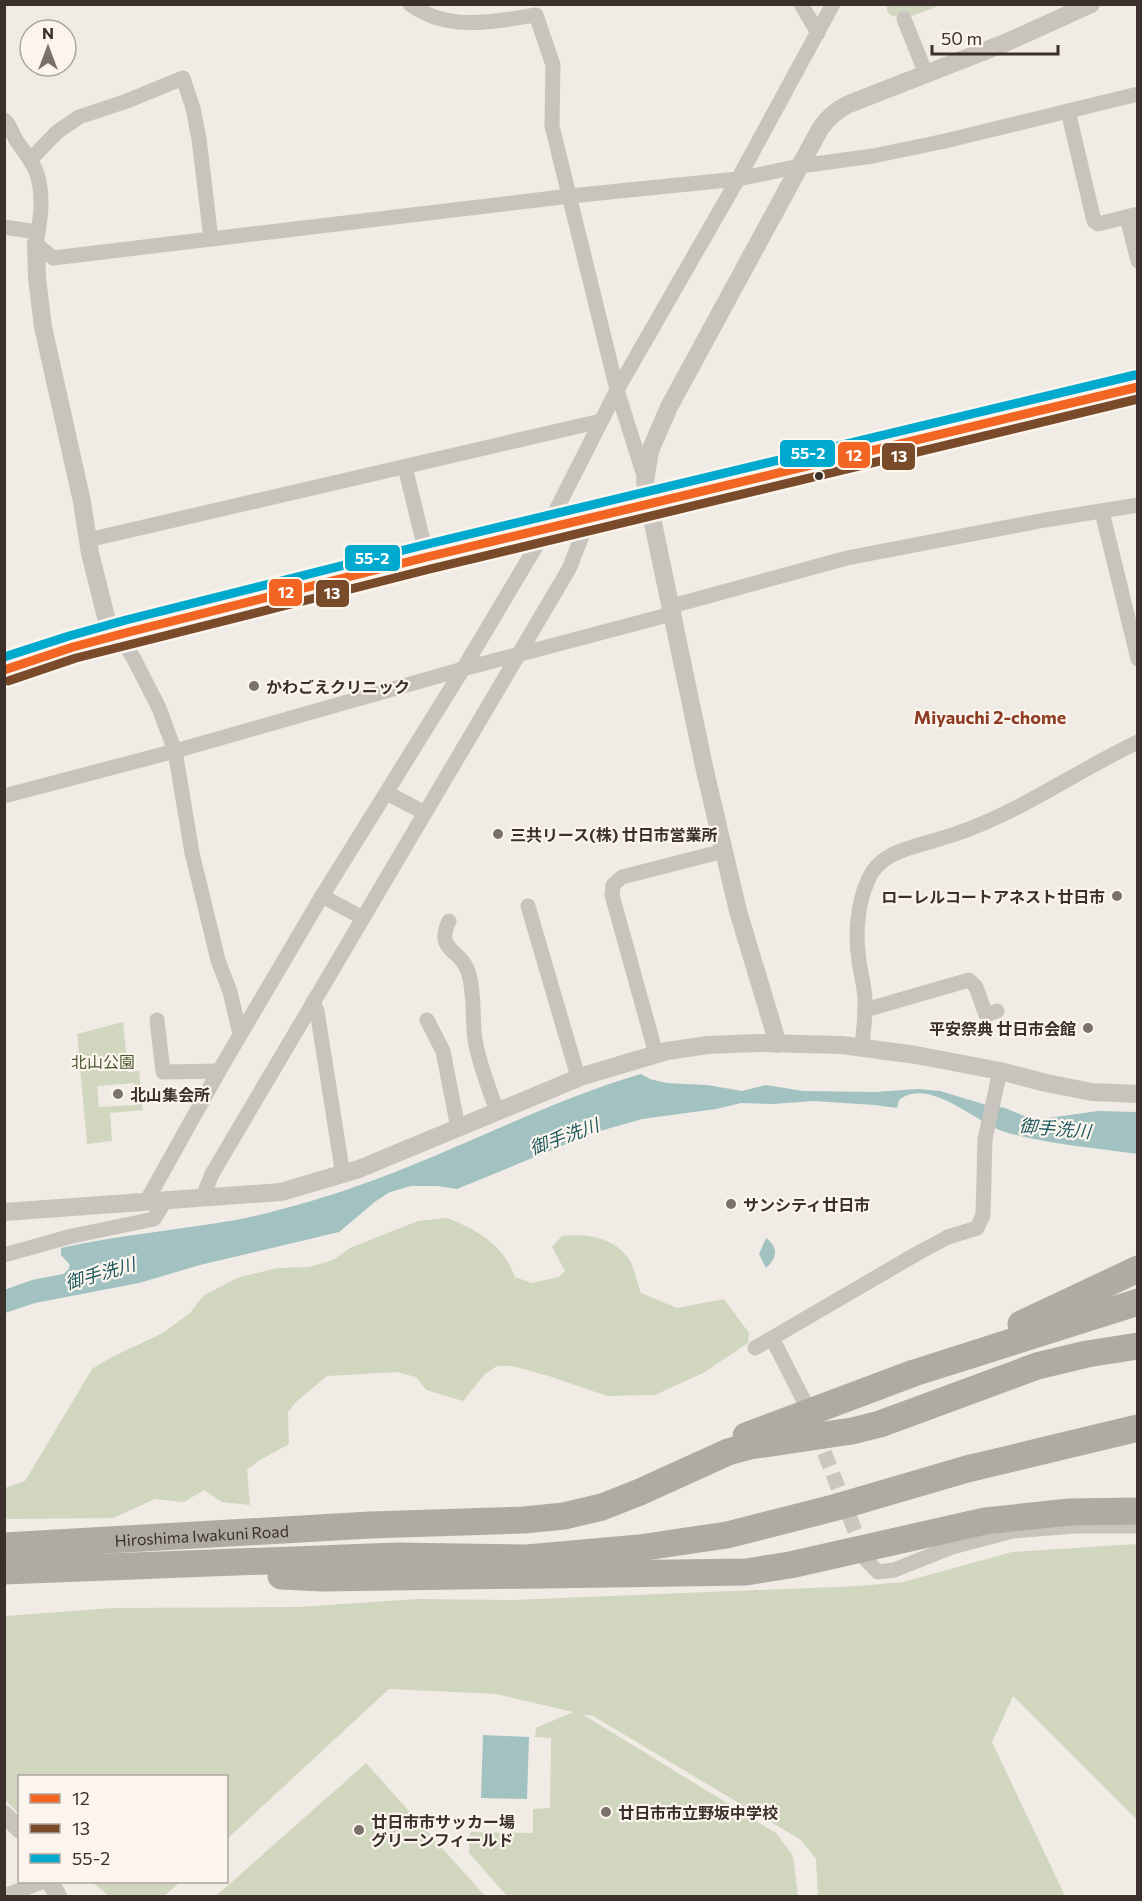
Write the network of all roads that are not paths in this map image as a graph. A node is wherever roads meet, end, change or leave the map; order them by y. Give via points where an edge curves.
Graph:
1 (410, 4) edge
2 (801, 4) edge
3 (833, 4) edge
4 (1090, 4) edge
5 (536, 10) edge
6 (904, 19) dead end
7 (818, 33) junction
8 (926, 74) junction
9 (1137, 94) edge
10 (1068, 111) junction
11 (4, 120) edge
12 (30, 160) junction
13 (800, 166) junction
14 (738, 179) junction
15 (570, 195) junction
16 (1132, 216) edge
17 (4, 227) edge
18 (37, 238) junction
19 (211, 239) junction
20 (1137, 261) edge
21 (1137, 387) edge
22 (617, 390) junction
23 (602, 420) junction
24 (405, 467) junction
25 (645, 481) junction
26 (649, 504) junction
27 (1137, 506) edge
28 (1102, 512) junction
29 (589, 518) junction
30 (547, 528) junction
31 (88, 540) junction
32 (427, 557) junction
33 (671, 611) junction
34 (115, 636) junction
35 (518, 656) junction
36 (1137, 658) edge
37 (463, 669) junction
38 (4, 670) edge
39 (1137, 742) edge
40 (174, 751) junction
41 (387, 793) junction
42 (4, 796) edge
43 (425, 813) junction
44 (724, 851) junction
45 (322, 896) junction
46 (528, 906) dead end
47 (363, 918) junction
48 (449, 921) dead end
49 (313, 1002) junction
50 (865, 1010) junction
51 (997, 1011) dead end
52 (156, 1020) dead end
53 (427, 1020) dead end
54 (240, 1034) junction
55 (778, 1044) junction
56 (862, 1048) junction
57 (656, 1054) junction
58 (219, 1071) junction
59 (999, 1076) junction
60 (578, 1077) junction
61 (1137, 1094) edge
62 (497, 1111) junction
63 (458, 1128) junction
64 (343, 1175) junction
65 (206, 1198) junction
66 (165, 1201) junction
67 (146, 1202) junction
68 (4, 1212) edge
69 (4, 1255) edge
70 (1137, 1269) edge
71 (1137, 1302) edge
72 (772, 1338) junction
73 (1137, 1346) edge
74 (755, 1348) dead end
75 (963, 1357) junction
76 (806, 1405) dead end
77 (1137, 1428) edge
78 (1137, 1440) edge
79 (1045, 1451) junction
80 (707, 1461) junction
81 (1137, 1511) edge
82 (1137, 1526) edge
83 (4, 1546) edge
84 (44, 1557) junction
85 (526, 1558) junction
86 (866, 1560) dead end
87 (162, 1565) junction
88 (4, 1571) edge
89 (590, 1575) junction
90 (4, 1814) edge
91 (18, 1828) edge
92 (37, 1883) edge
93 (4, 1896) edge

1 - 5 street via 440,20 465,23
2 - 7 street
3 - 7 street
4 - 8 street
5 - 15 street via 553,65 552,126
6 - 8 street
7 - 14 street
8 - 13 street via 837,110 820,129
9 - 10 street
10 - 13 street via 873,156
10 - 16 street via 1094,221 1098,224
11 - 12 street
12 - 18 street via 38,177 42,218
12 - 19 street via 57,132 79,117 183,78 194,108
13 - 14 street
13 - 25 street via 669,407 650,451
14 - 15 street
14 - 22 street
15 - 19 street
15 - 22 street
16 - 20 street
17 - 18 street
18 - 19 street via 53,258
18 - 31 street via 43,327
21 - 26 main road
22 - 23 street
22 - 25 street
23 - 24 street
23 - 30 street
24 - 31 street
24 - 32 street
25 - 26 street
26 - 29 main road
26 - 33 street
27 - 28 street
28 - 33 street via 847,558 679,604
28 - 36 street
29 - 30 main road
29 - 35 street via 569,569
30 - 32 main road
30 - 37 street
31 - 34 street
32 - 34 main road
33 - 35 street
33 - 44 street
34 - 38 main road
34 - 40 street via 134,659 159,708
35 - 37 street
35 - 43 street
37 - 40 street
37 - 41 street
39 - 50 street via 998,818 954,836 897,852 880,863 868,880 859,912 858,949
40 - 42 street
40 - 54 street via 192,853
41 - 43 street
41 - 45 street
43 - 47 street
44 - 55 street
44 - 57 street via 622,877 614,885 612,895
45 - 47 street
45 - 54 street
46 - 60 street
47 - 49 street
48 - 62 street via 444,940 470,975 476,1041
49 - 64 street
49 - 65 street via 212,1174
50 - 51 street via 969,980 976,987 986,1015
50 - 56 street
52 - 58 street via 164,1072
53 - 63 street via 444,1051
54 - 58 street
55 - 56 street
55 - 57 street via 708,1045
56 - 59 street via 916,1055
57 - 60 street
58 - 67 street
59 - 61 street via 1092,1092
59 - 72 street via 985,1139 983,1215 977,1228 948,1237 918,1253
60 - 62 street
62 - 63 street
63 - 64 street
64 - 65 street via 281,1192
65 - 66 street
66 - 67 street
66 - 69 street via 154,1219
67 - 68 street
70 - 75 highway via 1001,1333
71 - 75 highway
72 - 74 street
72 - 76 street
73 - 80 highway via 1037,1366 880,1424 750,1446
75 - 80 highway via 746,1436
77 - 79 highway
78 - 79 highway
79 - 85 highway via 727,1535
80 - 84 highway, Hiroshima Iwakuni Road via 602,1507 564,1516 400,1524
81 - 89 highway via 1069,1512 985,1521 768,1570
82 - 86 street via 1013,1531 952,1546 894,1570 878,1572
83 - 84 highway, Hiroshima Iwakuni Road
84 - 87 highway, Hiroshima Iwakuni Road
84 - 88 highway, Hiroshima Iwakuni Road
85 - 87 highway, Hiroshima Iwakuni Road via 396,1556
85 - 89 highway
87 - 89 highway via 314,1578
90 - 91 street
92 - 93 street

